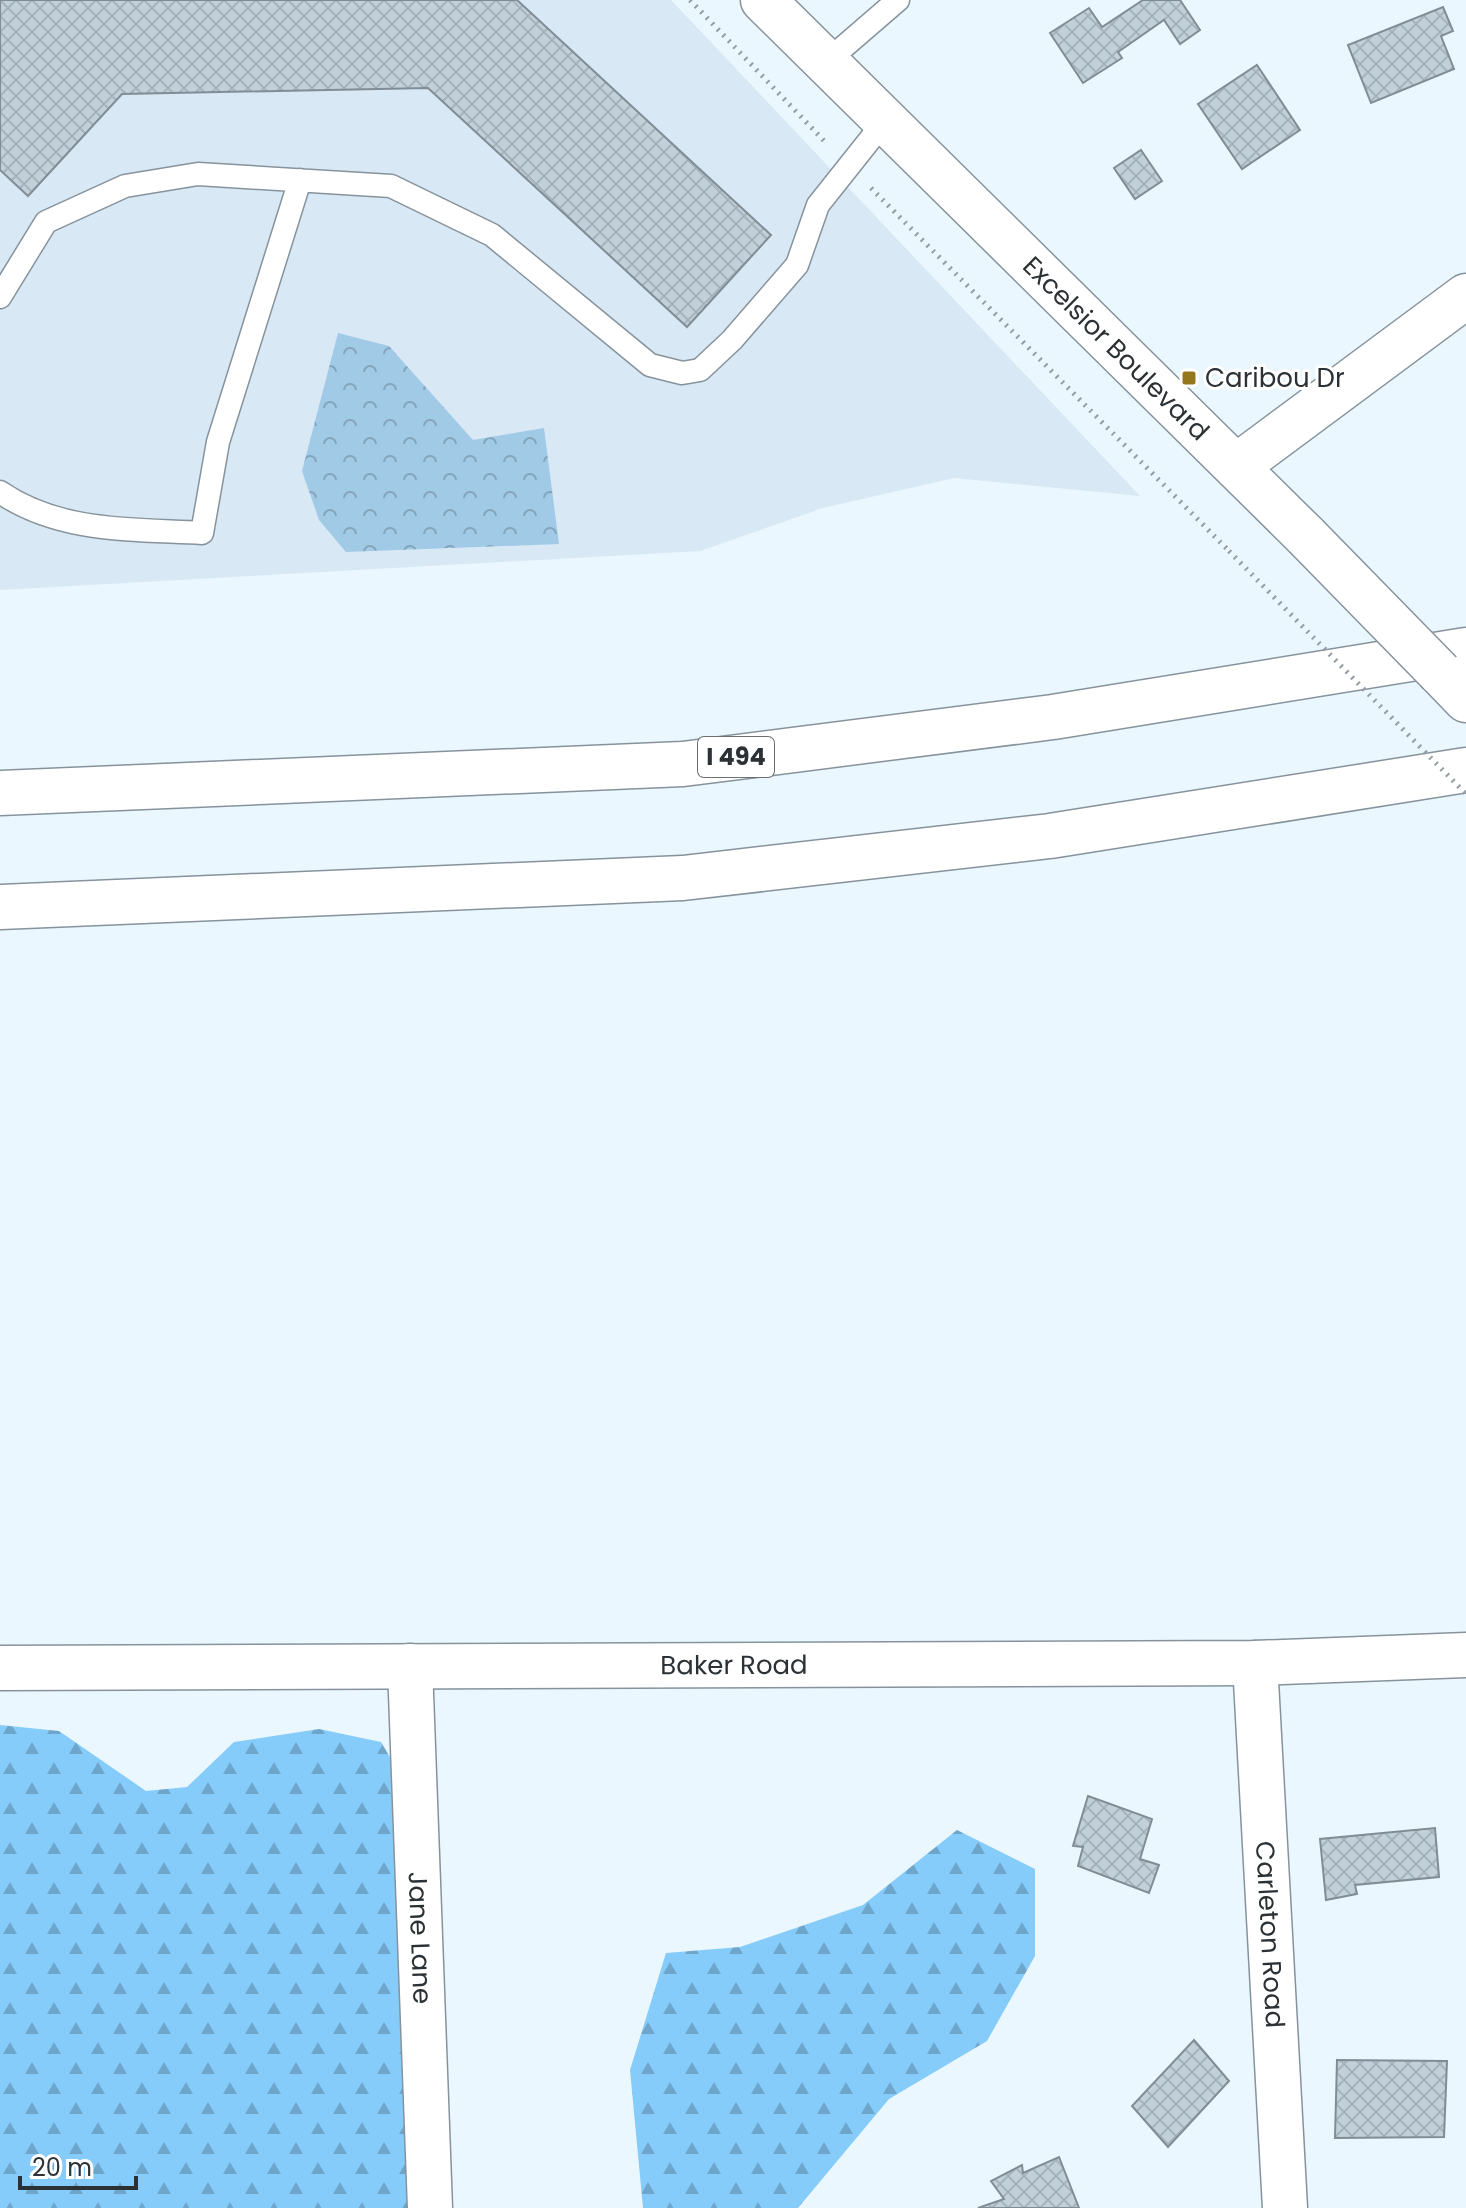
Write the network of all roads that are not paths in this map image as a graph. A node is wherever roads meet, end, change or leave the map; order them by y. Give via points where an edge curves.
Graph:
1 (763, 0) edge
2 (898, 0) edge
3 (825, 63) junction
4 (884, 122) junction
5 (300, 180) junction
6 (1466, 296) edge
7 (0, 297) edge
8 (1237, 466) junction
9 (0, 492) edge
10 (1466, 650) edge
11 (1466, 700) edge
12 (1466, 770) edge
13 (0, 793) edge
14 (0, 907) edge
15 (1466, 1655) edge
16 (1255, 1663) junction
17 (410, 1666) junction
18 (0, 1668) edge
19 (430, 2208) edge
20 (1285, 2208) edge

1 - 3 main road, Excelsior Boulevard
2 - 3 lane
3 - 4 main road, Excelsior Boulevard
4 - 5 lane via 818,205 797,265 732,340 700,370 682,373 650,365 492,235 391,186
4 - 8 main road, Excelsior Boulevard
5 - 7 lane via 198,174 125,186 46,222
5 - 9 lane via 218,442 202,533 78,526 24,508
6 - 8 main road
8 - 11 main road, Excelsior Boulevard, bridge
10 - 13 main road, I 494 via 1053,717 683,764
12 - 14 main road via 1050,836 683,878
15 - 16 main road, Baker Road
16 - 17 main road, Baker Road
16 - 20 main road, Carleton Road
17 - 18 main road, Baker Road
17 - 19 main road, Jane Lane

